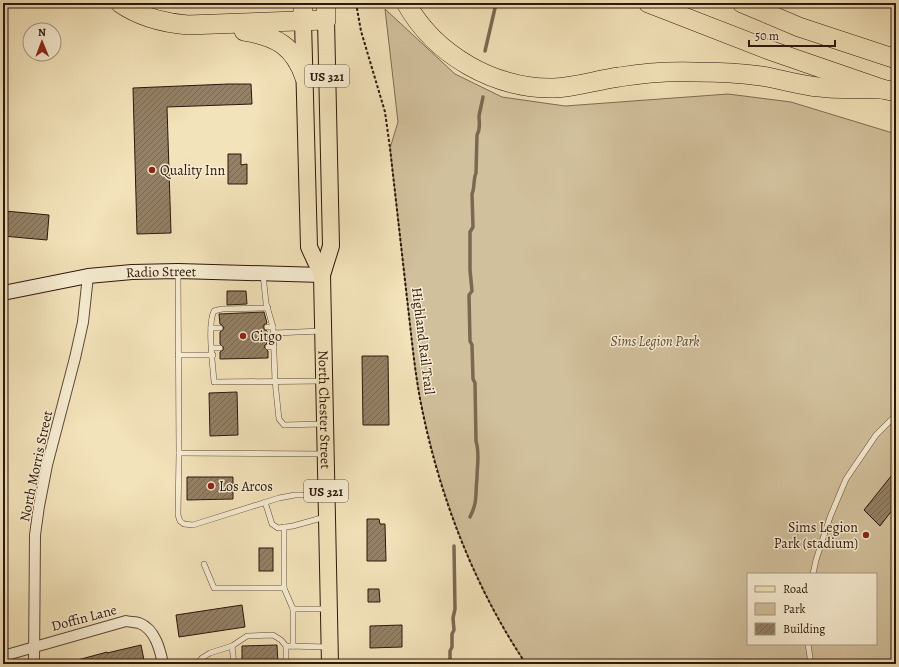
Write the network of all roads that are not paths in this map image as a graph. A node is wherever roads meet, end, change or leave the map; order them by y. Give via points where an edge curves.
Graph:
1 (120, 3) edge
2 (406, 3) edge
3 (648, 3) edge
4 (742, 3) edge
5 (303, 12) edge
6 (326, 12) edge
7 (203, 24) junction
8 (896, 59) edge
9 (305, 78) junction
10 (889, 90) edge
11 (178, 271) junction
12 (263, 273) junction
13 (322, 275) junction
14 (88, 276) junction
15 (3, 293) edge
16 (268, 308) junction
17 (267, 327) dead end
18 (211, 328) junction
19 (220, 328) dead end
20 (273, 330) junction
21 (323, 331) junction
22 (268, 347) dead end
23 (274, 347) junction
24 (212, 348) junction
25 (220, 348) dead end
26 (212, 354) junction
27 (178, 355) junction
28 (275, 381) junction
29 (324, 381) junction
30 (896, 415) edge
31 (325, 424) junction
32 (178, 453) junction
33 (325, 454) junction
34 (326, 495) junction
35 (265, 502) junction
36 (327, 516) junction
37 (284, 527) junction
38 (204, 564) dead end
39 (813, 573) edge
40 (284, 588) junction
41 (293, 609) junction
42 (329, 609) junction
43 (808, 645) edge
44 (232, 646) junction
45 (286, 646) junction
46 (293, 646) junction
47 (33, 647) junction
48 (330, 647) junction
49 (3, 656) edge
50 (34, 664) edge
51 (163, 664) edge
52 (197, 664) edge
53 (234, 664) edge
54 (286, 664) edge
55 (330, 664) edge
56 (811, 664) edge

1 - 7 highway via 149,18 188,25
2 - 10 highway via 422,27 451,54 490,77 520,85 554,88 636,75 685,72 760,76 819,88
3 - 10 highway via 769,50
4 - 8 highway via 799,27
5 - 6 highway
5 - 7 highway
5 - 9 main road, North Chester Street / US 321
6 - 13 main road, North Chester Street / US 321 via 331,246
7 - 9 highway via 264,34 275,39 286,46 295,57
9 - 13 main road, North Chester Street / US 321 via 309,247
11 - 12 street, Radio Street
11 - 14 street, Radio Street
11 - 27 lane
12 - 13 street, Radio Street
12 - 16 lane
13 - 21 main road, North Chester Street / US 321
14 - 15 street, Radio Street
14 - 47 street, North Morris Street via 84,322 39,506 35,535
16 - 18 lane via 214,311
16 - 20 lane
17 - 20 lane
18 - 19 lane
18 - 24 lane
20 - 21 lane
20 - 23 lane
21 - 29 main road, North Chester Street / US 321
22 - 23 lane
23 - 28 lane
24 - 25 lane
24 - 26 lane
26 - 27 lane
26 - 28 lane via 214,382
27 - 32 lane
28 - 29 lane
28 - 31 lane via 279,419 284,425
29 - 31 main road, North Chester Street / US 321
30 - 39 lane via 876,435 846,479 828,524
31 - 33 main road, North Chester Street / US 321
32 - 33 lane
32 - 35 lane via 178,515 184,524 192,525
33 - 34 main road, North Chester Street / US 321
34 - 35 lane via 296,495
34 - 36 main road, North Chester Street / US 321
35 - 37 lane via 274,527
36 - 37 lane
36 - 42 main road, North Chester Street / US 321
37 - 40 lane
38 - 40 lane via 214,588
40 - 41 lane
41 - 42 lane
41 - 46 lane
42 - 48 main road, North Chester Street / US 321
43 - 56 lane
44 - 45 lane via 247,636 273,635
44 - 52 lane via 210,653
44 - 53 lane
45 - 46 lane
45 - 54 lane
46 - 48 lane
47 - 49 street, Doffin Lane
47 - 50 street, North Morris Street
47 - 51 street, Doffin Lane via 126,621 141,624 153,634
48 - 55 main road, North Chester Street / US 321

